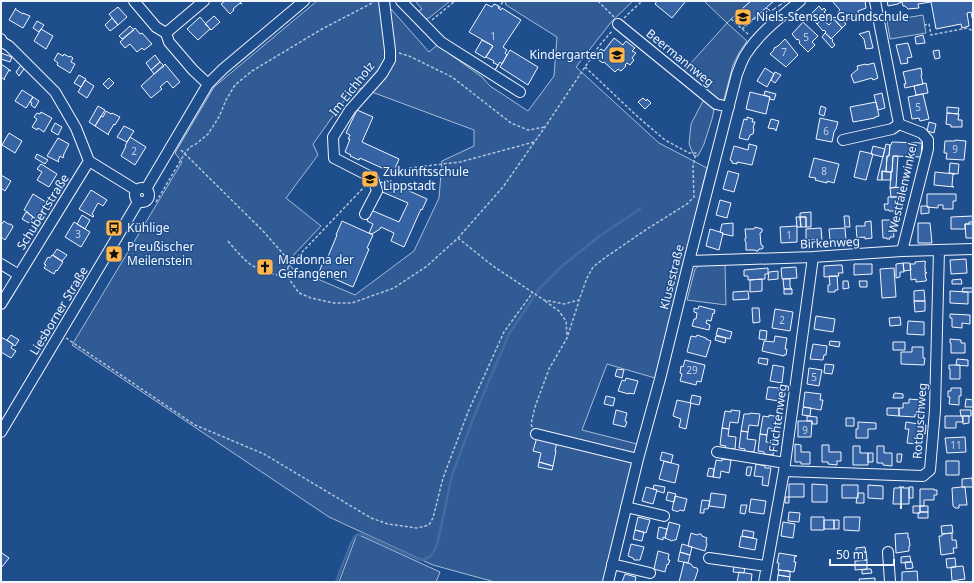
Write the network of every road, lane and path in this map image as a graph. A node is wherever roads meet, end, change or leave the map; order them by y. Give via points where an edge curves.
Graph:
1 (134, 1) edge
2 (204, 1) edge
3 (304, 1) edge
4 (376, 1) edge
5 (384, 1) edge
6 (401, 1) edge
7 (455, 1) edge
8 (503, 1) edge
9 (598, 1) edge
10 (642, 1) edge
11 (800, 1) edge
12 (875, 1) edge
13 (499, 9) dead end
14 (764, 11) dead end
15 (731, 19) dead end
16 (618, 24) junction
17 (924, 25) dead end
18 (424, 26) junction
19 (742, 29) junction
20 (973, 31) edge
21 (166, 33) junction
22 (1, 41) edge
23 (756, 41) junction
24 (390, 50) junction
25 (585, 67) junction
26 (208, 84) junction
27 (520, 92) dead end
28 (729, 107) junction
29 (899, 124) junction
30 (545, 127) junction
31 (843, 140) dead end
32 (534, 142) junction
33 (174, 143) junction
34 (185, 153) junction
35 (89, 162) junction
36 (409, 168) dead end
37 (373, 178) junction
38 (141, 190) junction
39 (706, 197) junction
40 (694, 198) junction
41 (156, 202) dead end
42 (366, 214) dead end
43 (458, 238) junction
44 (228, 241) dead end
45 (973, 248) edge
46 (939, 250) junction
47 (902, 251) junction
48 (813, 257) junction
49 (689, 261) junction
50 (1, 264) edge
51 (288, 267) junction
52 (19, 275) junction
53 (287, 276) junction
54 (533, 292) junction
55 (544, 300) junction
56 (579, 300) junction
57 (1, 304) edge
58 (60, 334) junction
59 (567, 338) junction
60 (1, 432) edge
61 (536, 434) joint
62 (717, 452) dead end
63 (638, 459) junction
64 (785, 467) junction
65 (626, 507) junction
66 (664, 516) dead end
67 (888, 552) dead end
68 (709, 558) dead end
69 (612, 564) junction
70 (766, 566) junction
71 (650, 573) dead end
72 (608, 582) edge
73 (764, 582) edge
74 (890, 582) edge

1 - 21 street via 156,27
2 - 21 street
3 - 26 street
4 - 34 path via 322,29 252,71 235,85 220,117 208,134
5 - 24 street, Im Eichholz
6 - 18 street
7 - 18 path
8 - 13 path
9 - 16 path via 614,16
10 - 16 path
11 - 23 street, Klusestraße
12 - 29 street
14 - 19 path
15 - 19 path
16 - 25 path
16 - 28 street, Beermannweg via 716,104
17 - 20 path via 929,24 931,35 967,28
18 - 27 street via 441,42
19 - 23 path
21 - 26 street via 170,42 193,70
22 - 35 street via 55,92 76,128
23 - 28 street, Klusestraße via 740,65
24 - 30 path via 409,56 452,77 511,122 528,130
24 - 37 street, Im Eichholz via 390,60 382,74 350,110 333,137 334,158
25 - 30 path
25 - 40 path via 665,140 689,153 696,153 693,166
26 - 33 street
28 - 39 street, Klusestraße
29 - 31 street via 892,129
29 - 47 street, Westfalenwinkel via 922,133 928,140 928,149
30 - 32 path
32 - 36 path via 460,162
32 - 43 path via 503,187
33 - 34 path
33 - 38 street
34 - 41 path
34 - 51 path via 276,245 285,256
35 - 38 street
35 - 52 street, Schubertstraße
37 - 42 street via 377,191
37 - 51 path
38 - 58 street, Liesborner Straße via 135,192 134,196 138,202
39 - 40 path
39 - 49 street, Klusestraße
40 - 56 path via 593,267
43 - 53 path via 427,266 394,288 352,303 334,303 311,298 299,293
43 - 54 path via 493,266
44 - 53 path via 254,268 272,275
45 - 46 street, Birkenweg
46 - 47 street, Birkenweg
46 - 64 street, Rotbuschweg via 935,410 930,470 923,476
47 - 48 street, Birkenweg
48 - 49 street, Birkenweg
48 - 64 street, Füchtenweg
49 - 63 street, Klusestraße
50 - 52 street
51 - 53 path
52 - 57 street, Schubertstraße
54 - 55 path
54 - 58 path via 504,332 468,412 443,478 433,518 429,525 417,528 388,524 371,518 264,454 195,425
55 - 56 path via 564,304
55 - 59 path via 559,311 566,321
56 - 59 path
58 - 60 street, Liesborner Straße
59 - 61 path via 549,369 535,407 531,424
61 - 63 street
62 - 64 street, Rotbuschweg
63 - 65 street, Klusestraße
64 - 70 street, Füchtenweg
65 - 66 street
65 - 69 street, Klusestraße
67 - 74 street
68 - 70 street
69 - 71 street
69 - 72 street, Klusestraße
70 - 73 street, Füchtenweg

